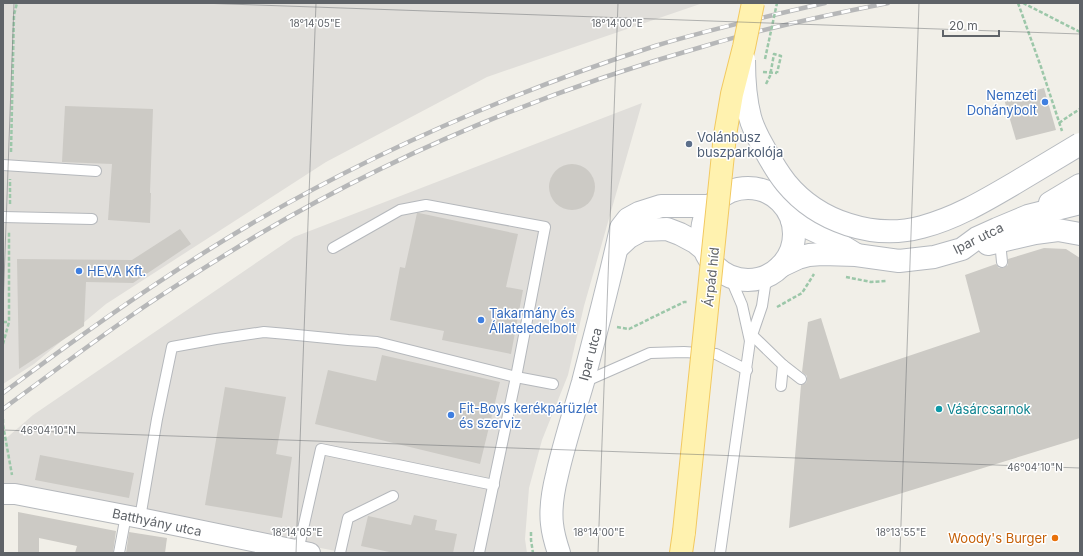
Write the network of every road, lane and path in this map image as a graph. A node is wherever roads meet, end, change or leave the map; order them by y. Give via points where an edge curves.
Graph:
1 (753, 3) edge
2 (777, 3) edge
3 (1018, 3) edge
4 (1022, 3) edge
5 (1080, 32) edge
6 (744, 47) junction
7 (764, 64) dead end
8 (763, 72) dead end
9 (770, 76) dead end
10 (1080, 110) edge
11 (1059, 123) junction
12 (1072, 141) edge
13 (3, 165) edge
14 (96, 171) dead end
15 (1080, 185) edge
16 (1080, 203) edge
17 (712, 206) junction
18 (1028, 216) junction
19 (3, 217) edge
20 (92, 219) dead end
21 (792, 220) junction
22 (1080, 234) edge
23 (333, 248) dead end
24 (617, 248) junction
25 (962, 249) junction
26 (705, 250) junction
27 (856, 255) junction
28 (776, 270) junction
29 (730, 276) junction
30 (3, 322) edge
31 (10, 322) dead end
32 (751, 338) junction
33 (783, 365) junction
34 (747, 370) junction
35 (516, 377) junction
36 (801, 379) dead end
37 (582, 383) junction
38 (553, 384) dead end
39 (781, 386) dead end
40 (3, 418) edge
41 (494, 485) junction
42 (9, 494) edge
43 (393, 496) dead end
44 (133, 517) junction
45 (682, 548) edge
46 (270, 549) edge
47 (304, 552) edge
48 (119, 553) edge
49 (340, 553) edge
50 (479, 553) edge
51 (559, 553) edge
52 (720, 553) edge

1 - 6 main road, Árpád híd, bridge
2 - 7 path, bridge
3 - 11 path
4 - 5 path
6 - 12 street, bridge via 745,89 750,117 755,132 773,164 802,200 815,210 845,224 889,232 929,225 996,194
6 - 45 main road, Árpád híd, bridge via 725,135
8 - 9 path, bridge via 777,73 781,56 774,54
10 - 11 path
11 - 12 path
13 - 14 lane
15 - 18 street, Ipar utca
16 - 18 street, Ipar utca
17 - 21 street, Ipar utca via 723,196 737,190 760,190 782,203
17 - 24 street, Ipar utca via 661,206 638,213 628,219 621,228
17 - 26 street, Ipar utca via 703,227
18 - 25 street, Ipar utca via 978,238
19 - 20 lane
21 - 27 street, Ipar utca via 824,235
21 - 28 street, Ipar utca via 793,245 786,260
22 - 25 street via 1058,230 1035,233 1001,251
23 - 35 lane via 400,210 426,205 545,227
24 - 26 street, Ipar utca via 642,230 667,229 695,242
24 - 37 street, Ipar utca
25 - 27 street, Ipar utca via 934,257 899,261
26 - 29 street, Ipar utca via 713,263
27 - 28 street, Ipar utca via 809,255
28 - 29 street, Ipar utca via 765,277 751,280
28 - 32 lane via 765,286 762,306
29 - 32 lane via 742,305
30 - 31 path
32 - 33 lane
32 - 34 lane
33 - 36 lane
33 - 39 lane
34 - 37 lane via 716,354 650,353
34 - 52 lane
35 - 38 lane
35 - 41 lane
35 - 44 lane via 378,342 287,334 264,332 172,347
37 - 51 street, Ipar utca via 552,500 552,524
40 - 42 path
41 - 47 lane via 321,449
41 - 50 lane
42 - 44 street, Batthyány utca
43 - 49 lane via 348,518
44 - 46 street, Batthyány utca
44 - 48 lane
46 - 47 street, Batthyány utca

